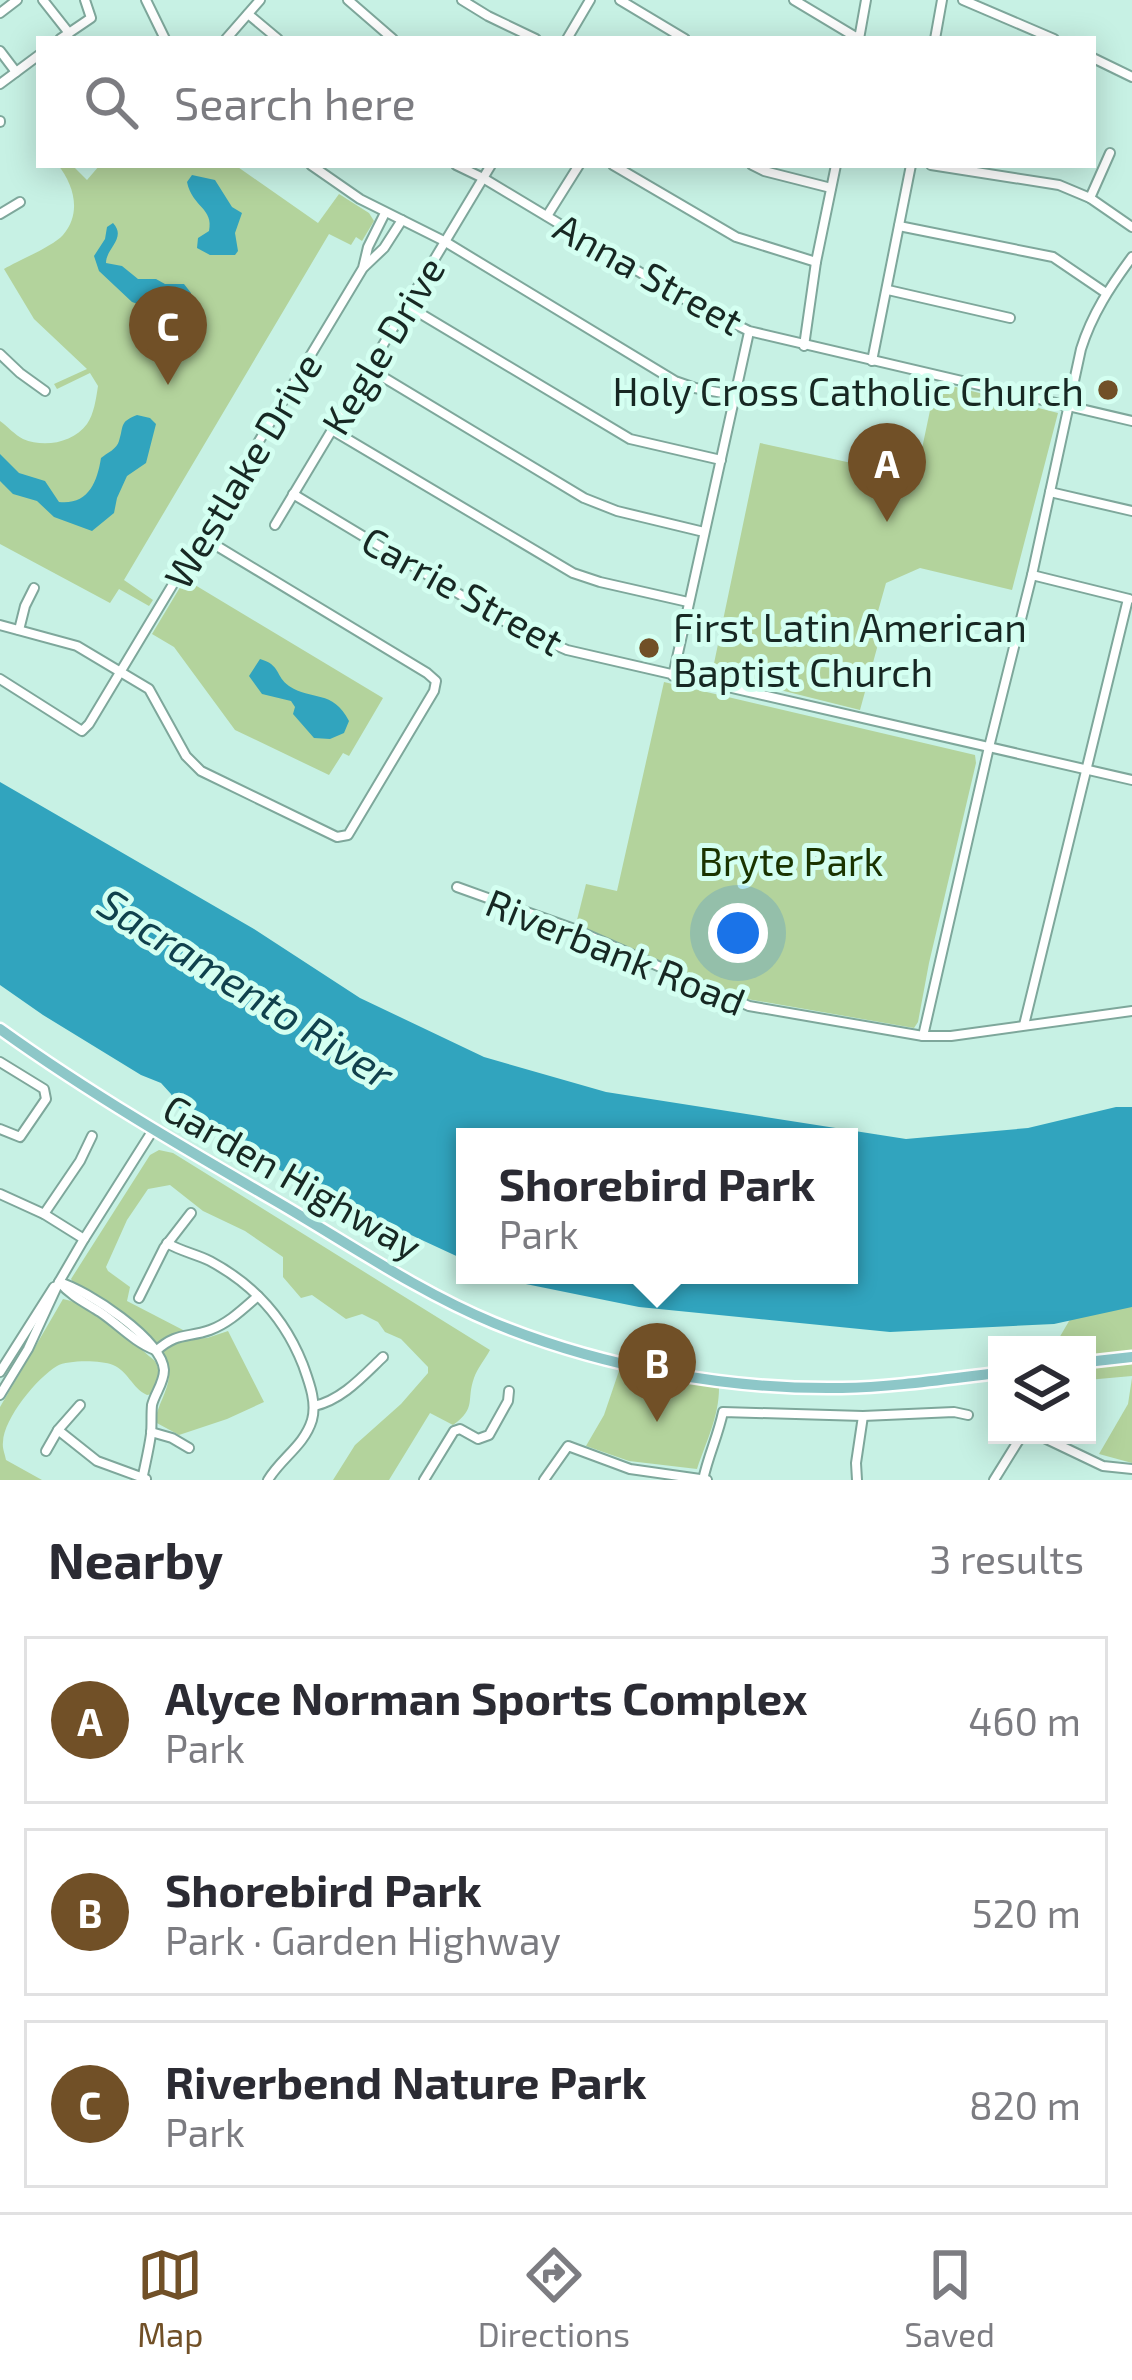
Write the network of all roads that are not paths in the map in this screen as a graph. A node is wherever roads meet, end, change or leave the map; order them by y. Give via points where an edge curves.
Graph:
1 (17, 0) edge
2 (43, 0) edge
3 (85, 0) edge
4 (146, 0) edge
5 (260, 0) edge
6 (348, 0) edge
7 (462, 0) edge
8 (590, 0) edge
9 (620, 0) edge
10 (794, 0) edge
11 (866, 0) edge
12 (942, 0) edge
13 (963, 0) edge
14 (0, 13) edge
15 (248, 14) junction
16 (64, 36) edge
17 (164, 36) edge
18 (229, 36) edge
19 (274, 36) edge
20 (390, 36) edge
21 (530, 36) edge
22 (569, 36) edge
23 (680, 36) edge
24 (854, 36) edge
25 (860, 36) edge
26 (936, 36) edge
27 (1047, 36) edge
28 (0, 51) edge
29 (36, 57) edge
30 (1096, 59) edge
31 (16, 72) junction
32 (1132, 77) edge
33 (0, 84) edge
34 (1110, 153) dead end
35 (316, 168) edge
36 (462, 168) edge
37 (488, 168) edge
38 (577, 168) edge
39 (618, 168) edge
40 (762, 168) edge
41 (835, 168) edge
42 (910, 168) edge
43 (951, 168) edge
44 (483, 178) junction
45 (831, 188) junction
46 (1090, 198) junction
47 (20, 202) dead end
48 (385, 213) junction
49 (0, 214) edge
50 (547, 216) junction
51 (401, 220) junction
52 (899, 226) junction
53 (1132, 226) edge
54 (371, 241) junction
55 (444, 241) junction
56 (384, 248) junction
57 (1132, 257) edge
58 (816, 262) junction
59 (363, 268) junction
60 (888, 290) junction
61 (1106, 292) junction
62 (406, 305) junction
63 (1010, 318) dead end
64 (749, 331) junction
65 (804, 346) junction
66 (0, 354) edge
67 (872, 361) junction
68 (368, 368) junction
69 (45, 391) dead end
70 (734, 395) junction
71 (1066, 407) junction
72 (1132, 421) edge
73 (332, 430) junction
74 (721, 460) junction
75 (1050, 492) junction
76 (293, 494) junction
77 (1132, 511) edge
78 (275, 525) dead end
79 (704, 532) junction
80 (202, 536) junction
81 (1032, 575) junction
82 (34, 588) dead end
83 (1130, 599) edge
84 (688, 602) junction
85 (0, 625) edge
86 (19, 630) junction
87 (120, 672) junction
88 (673, 676) junction
89 (0, 679) edge
90 (989, 746) junction
91 (1088, 770) junction
92 (1132, 780) edge
93 (457, 887) dead end
94 (1132, 1011) edge
95 (1024, 1024) junction
96 (0, 1029) edge
97 (923, 1036) junction
98 (0, 1062) edge
99 (0, 1129) edge
100 (153, 1130) junction
101 (92, 1136) dead end
102 (174, 1142) junction
103 (138, 1153) junction
104 (1, 1199) edge
105 (191, 1213) dead end
106 (44, 1214) junction
107 (84, 1239) junction
108 (166, 1243) junction
109 (59, 1282) junction
110 (258, 1296) junction
111 (139, 1298) dead end
112 (156, 1351) junction
113 (383, 1357) dead end
114 (1132, 1357) edge
115 (1096, 1361) edge
116 (0, 1372) edge
117 (988, 1374) edge
118 (509, 1391) dead end
119 (0, 1396) edge
120 (80, 1405) dead end
121 (314, 1406) junction
122 (968, 1414) dead end
123 (863, 1416) junction
124 (58, 1430) junction
125 (151, 1432) junction
126 (1016, 1444) edge
127 (1056, 1444) edge
128 (189, 1448) dead end
129 (46, 1451) dead end
130 (1132, 1469) edge
131 (629, 1474) edge
132 (1115, 1474) edge
133 (144, 1479) edge
134 (426, 1479) edge
135 (268, 1480) edge
136 (544, 1480) edge
137 (705, 1480) edge
138 (857, 1480) edge
139 (994, 1480) edge

1 - 14 street
2 - 16 street
3 - 16 street via 91,18
4 - 17 street
5 - 15 street
6 - 20 street
7 - 21 street
8 - 22 street
9 - 23 street
10 - 24 street
11 - 25 street
12 - 26 street
13 - 27 street
15 - 18 street
15 - 19 street
28 - 31 street
29 - 31 street
30 - 32 street
31 - 33 street
34 - 46 street
35 - 48 street
36 - 44 street, Anna Street
37 - 44 street, Kegle Drive
38 - 50 street
39 - 58 street via 736,238
40 - 45 street
41 - 45 street
42 - 52 street
43 - 46 street via 1059,185
44 - 50 street, Anna Street
44 - 55 street, Kegle Drive
45 - 58 street
46 - 53 street
47 - 49 street
48 - 51 street
48 - 54 street, Westlake Drive
50 - 64 street, Anna Street
51 - 55 street
51 - 56 street, Westlake Drive
52 - 60 street
52 - 61 street via 1053,257
54 - 56 street
54 - 59 street, Westlake Drive
55 - 62 street, Kegle Drive
55 - 70 street via 675,381
56 - 59 street, Westlake Drive
57 - 61 street
58 - 65 street
59 - 80 street, Westlake Drive
60 - 63 street
60 - 67 street
61 - 71 street
62 - 68 street, Kegle Drive
62 - 74 street via 630,439
64 - 65 street, Anna Street
64 - 70 street
65 - 67 street, Anna Street
66 - 69 street
67 - 71 street, Anna Street
68 - 73 street, Kegle Drive
68 - 79 street via 584,499
70 - 74 street
71 - 72 street, Anna Street
71 - 75 street
73 - 76 street, Kegle Drive
73 - 84 street via 573,573
74 - 79 street
75 - 77 street
75 - 81 street
76 - 78 street, Kegle Drive
76 - 88 street, Carrie Street via 539,639
79 - 84 street
80 - 87 street, Westlake Drive
80 - 87 street via 436,681 348,835 201,771 149,689
81 - 83 street
81 - 90 street
82 - 86 street
83 - 91 street
84 - 88 street
85 - 86 street
86 - 87 street via 77,646
87 - 89 street, Westlake Drive via 82,731
88 - 90 street, Carrie Street
90 - 91 street, Carrie Street
90 - 97 street
91 - 92 street, Carrie Street
91 - 95 street
93 - 97 street, Riverbank Road via 749,1006
94 - 95 street, Riverbank Road
95 - 97 street, Riverbank Road
96 - 100 main road, Garden Highway
98 - 99 street via 46,1099 20,1137
100 - 102 main road, Garden Highway
100 - 103 street
101 - 106 street
102 - 103 street
102 - 117 main road, Garden Highway via 461,1307 574,1348 677,1374 771,1386 868,1387
103 - 107 street
104 - 106 street
105 - 108 street
106 - 107 street
107 - 109 street
108 - 110 street
108 - 111 street
109 - 112 street
109 - 116 street
109 - 119 street
110 - 112 street via 228,1322 173,1337
110 - 121 street via 297,1350
112 - 125 street via 164,1376
113 - 121 street
114 - 115 main road
118 - 134 street via 489,1436 454,1431
120 - 124 street
121 - 135 street via 306,1435
122 - 123 street
123 - 137 street via 723,1412
123 - 138 street
124 - 129 street
124 - 133 street via 97,1461
125 - 128 street
125 - 133 street
126 - 139 street
127 - 132 street
130 - 132 street
131 - 136 street via 568,1446
131 - 137 street

